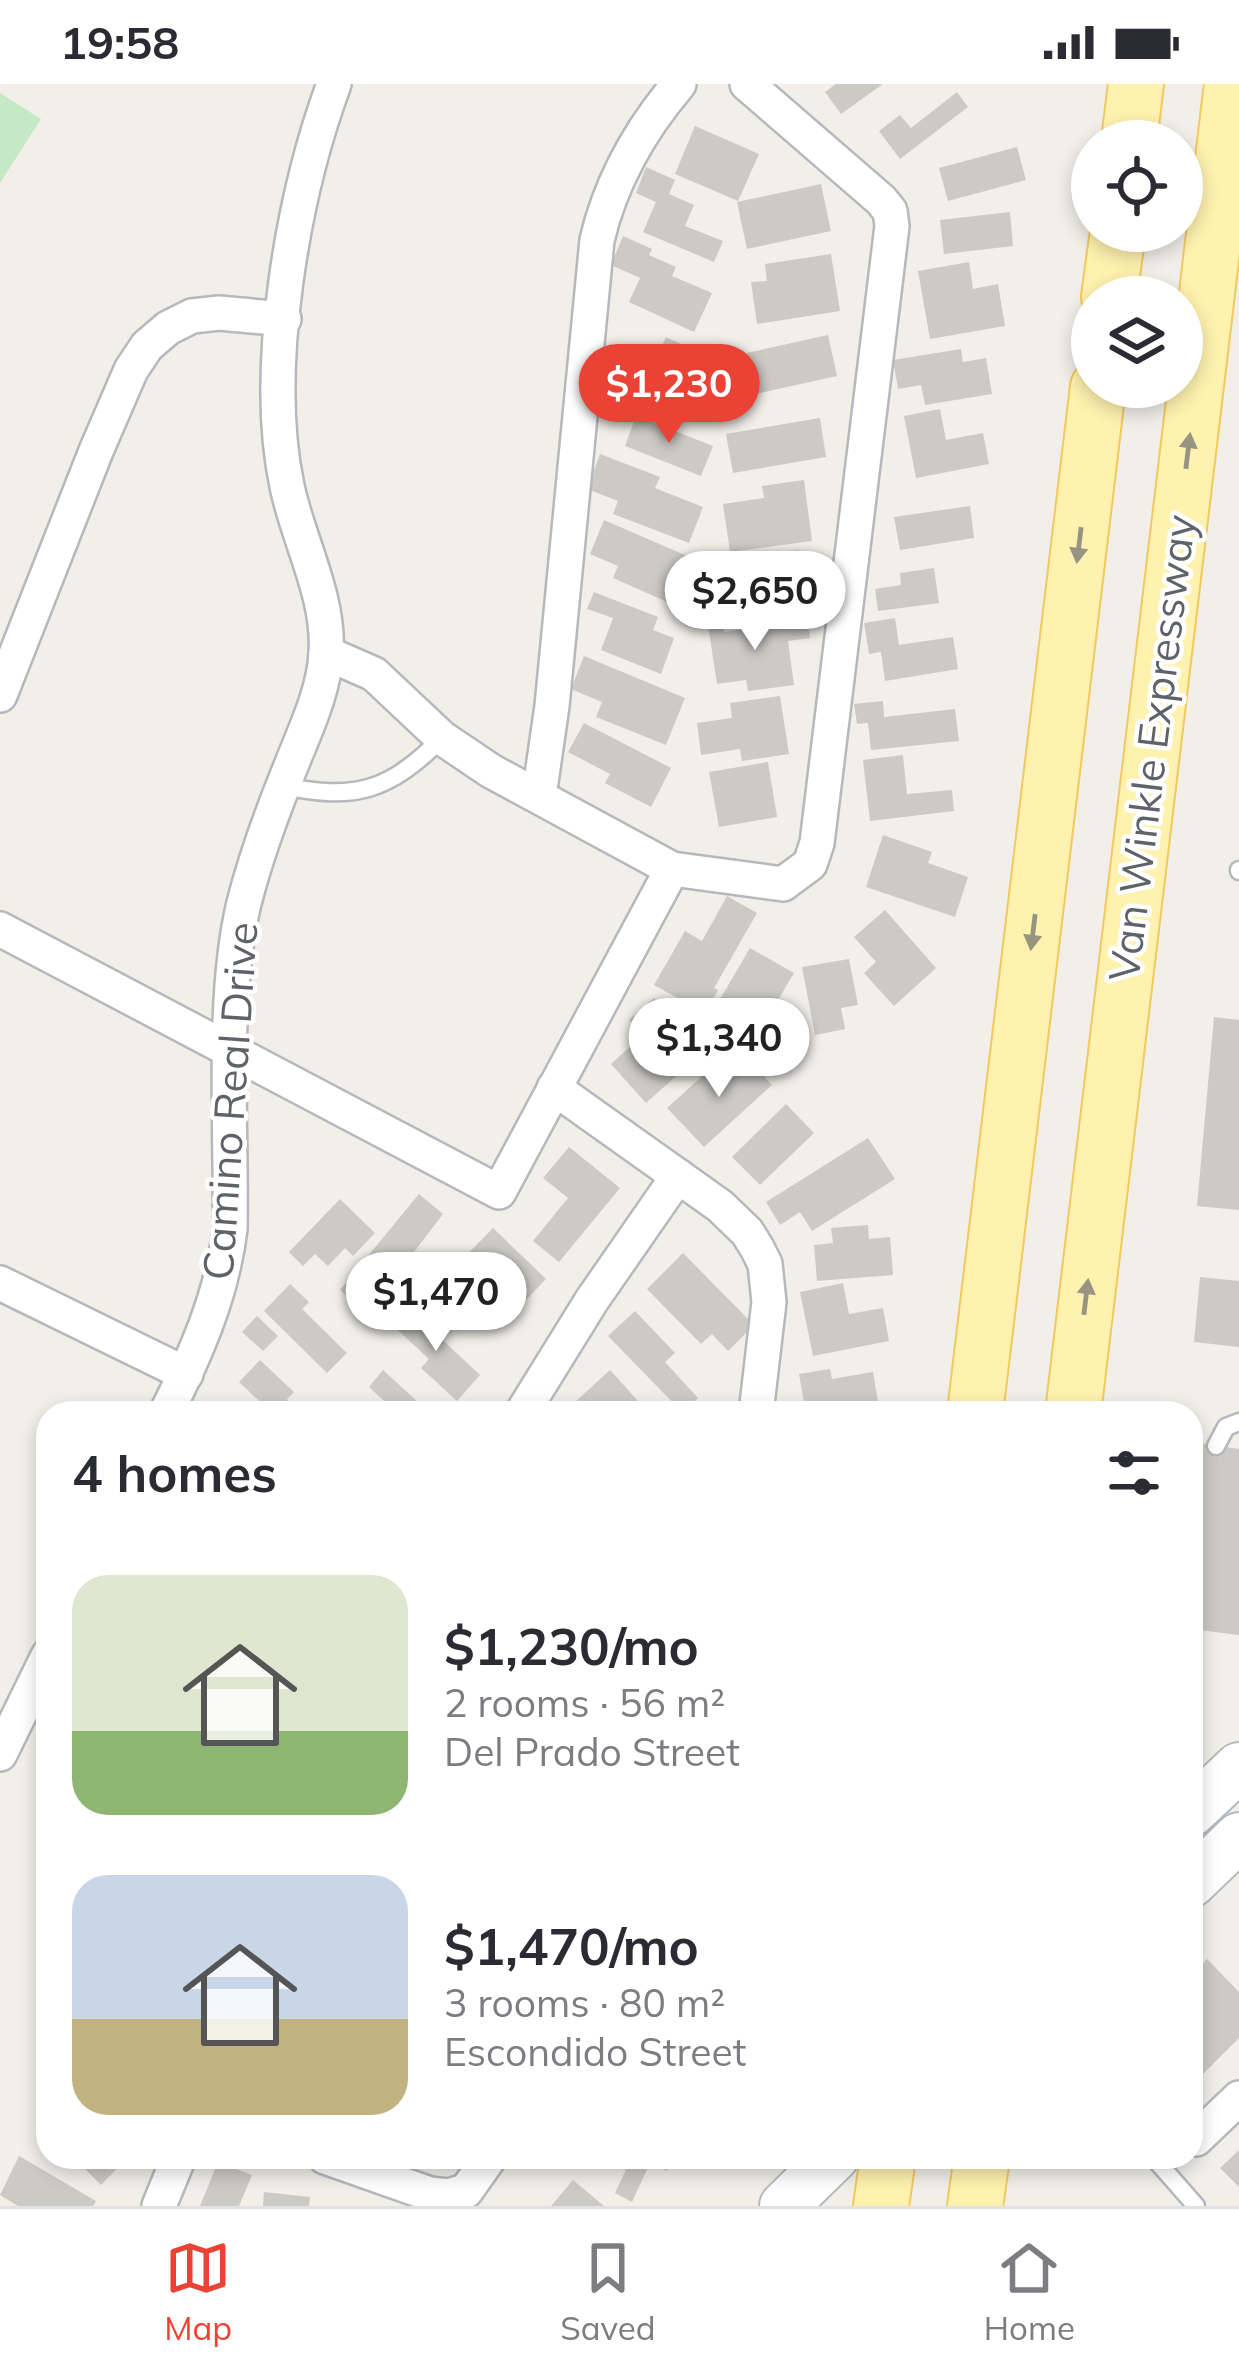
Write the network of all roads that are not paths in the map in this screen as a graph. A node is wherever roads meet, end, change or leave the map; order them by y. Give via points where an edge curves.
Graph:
1 (334, 84) edge
2 (679, 84) edge
3 (747, 84) edge
4 (1136, 84) edge
5 (1232, 84) edge
6 (1132, 120) edge
7 (284, 320) junction
8 (1095, 408) edge
9 (326, 653) junction
10 (0, 695) edge
11 (442, 738) junction
12 (283, 786) junction
13 (539, 796) junction
14 (672, 869) junction
15 (0, 929) edge
16 (232, 1052) junction
17 (554, 1088) junction
18 (678, 1176) junction
19 (0, 1283) edge
20 (186, 1374) junction
21 (172, 1401) edge
22 (529, 1401) edge
23 (757, 1401) edge
24 (976, 1401) edge
25 (1073, 1401) edge
26 (1239, 1422) edge
27 (1216, 1446) dead end
28 (36, 1680) edge
29 (0, 1754) edge
30 (1239, 1767) edge
31 (1203, 1802) edge
32 (1239, 1837) edge
33 (1203, 1871) edge
34 (1239, 2098) edge
35 (1203, 2132) edge
36 (174, 2169) edge
37 (360, 2169) edge
38 (482, 2169) edge
39 (823, 2169) edge
40 (980, 2169) edge
41 (1164, 2169) edge
42 (160, 2206) edge
43 (784, 2206) edge
44 (975, 2206) edge
45 (1196, 2206) edge

1 - 7 street, Camino Real Drive via 304,179
2 - 13 street via 626,159 597,240
3 - 14 street via 881,200 890,211 891,243 814,854 783,884
4 - 6 main road
25 -> 5 main road, Van Winkle Expressway
7 - 9 street, Camino Real Drive via 284,470
7 - 10 street via 192,316 147,346 96,451
8 -> 24 main road
9 - 11 street via 374,674
9 - 12 street, Camino Real Drive
11 - 12 lane via 412,769 370,789 323,794
11 - 13 street
12 - 16 street, Camino Real Drive via 243,908
13 - 14 street
14 - 17 street
15 - 16 street
16 - 17 street via 499,1192
16 - 20 street, Camino Real Drive via 226,1262
17 - 18 street
18 - 22 street
18 - 23 street via 734,1218 765,1264 769,1302
19 - 20 street
20 - 21 street, Camino Real Drive
26 - 27 lane
28 - 29 street
30 - 31 main road
32 - 33 main road
34 - 35 street
36 - 42 street
37 - 38 street via 439,2196 466,2191
39 - 43 main road
40 - 44 main road
41 - 45 lane

